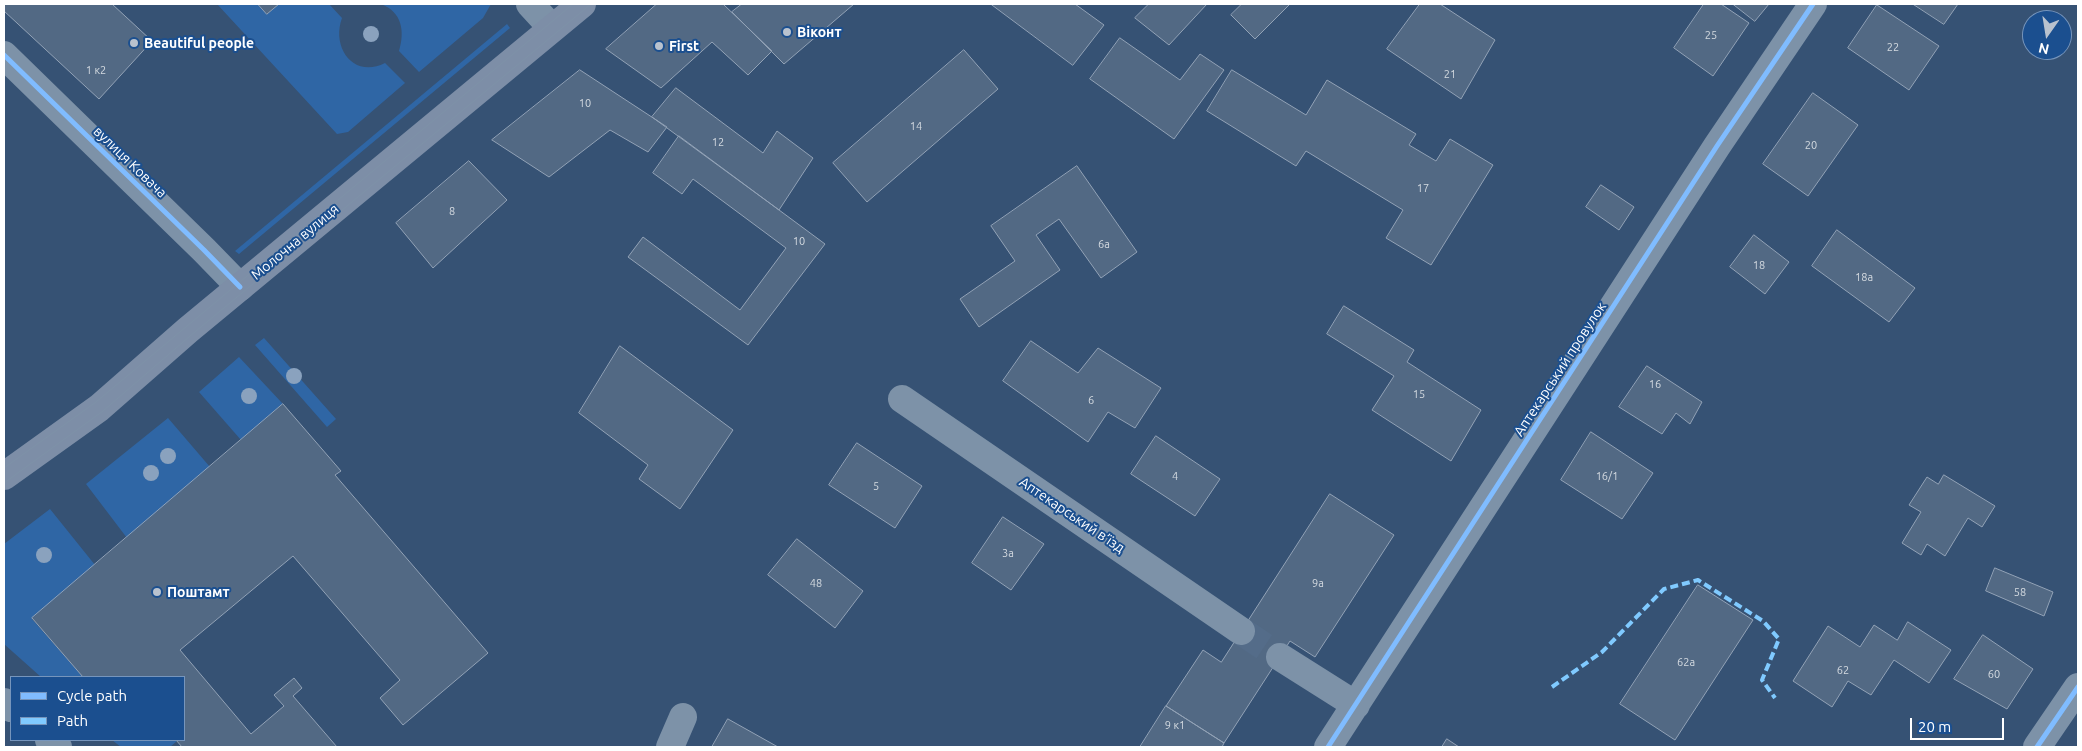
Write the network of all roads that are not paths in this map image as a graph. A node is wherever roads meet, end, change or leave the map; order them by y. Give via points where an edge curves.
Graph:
1 (530, 4) edge
2 (582, 4) edge
3 (1813, 4) edge
4 (552, 28) junction
5 (4, 55) edge
6 (240, 287) junction
7 (902, 400) dead end
8 (4, 476) edge
9 (1241, 631) tunnel mouth
10 (1280, 657) tunnel mouth
11 (2078, 687) edge
12 (1356, 705) junction
13 (683, 718) dead end
14 (670, 747) edge
15 (1328, 747) edge
16 (2037, 747) edge

1 - 4 street
2 - 4 main road, Молочна вулиця
3 - 12 street, Аптекарський провулок via 1717,146
4 - 6 main road, Молочна вулиця
5 - 6 street, вулиця Ковача
6 - 8 main road, Молочна вулиця via 99,408
7 - 9 street, Аптекарський в’їзд
10 - 12 street
11 - 16 street
12 - 15 street, Аптекарський провулок
13 - 14 street

